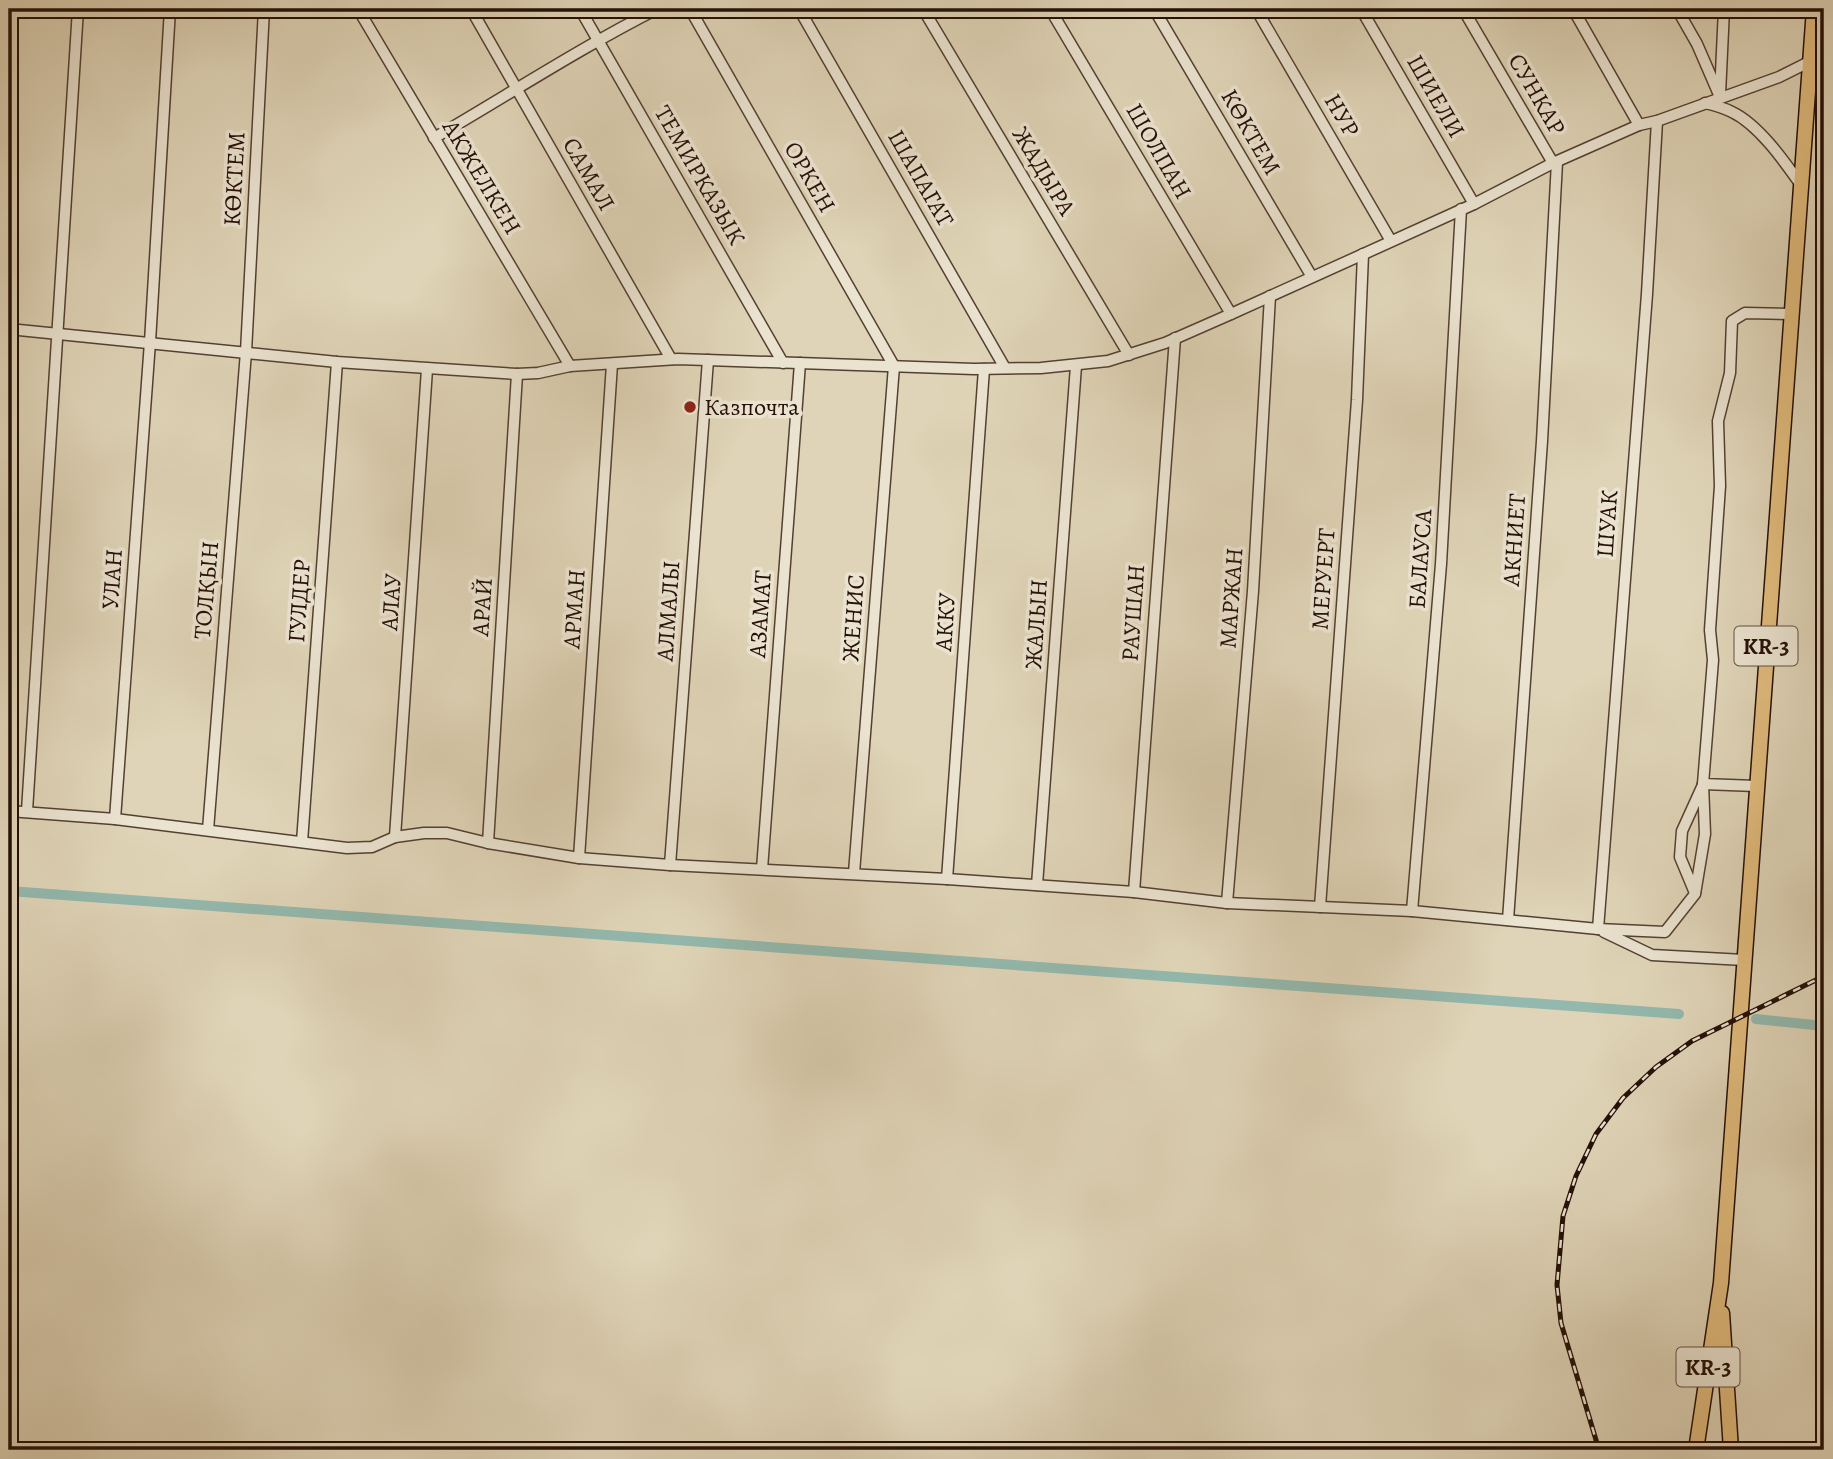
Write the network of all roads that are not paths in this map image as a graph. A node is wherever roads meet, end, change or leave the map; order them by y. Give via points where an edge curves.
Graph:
1 (78, 9) edge
2 (170, 9) edge
3 (264, 9) edge
4 (358, 9) edge
5 (471, 9) edge
6 (580, 9) edge
7 (657, 9) edge
8 (690, 9) edge
9 (799, 9) edge
10 (923, 9) edge
11 (1050, 9) edge
12 (1154, 9) edge
13 (1256, 9) edge
14 (1361, 9) edge
15 (1463, 9) edge
16 (1573, 9) edge
17 (1676, 9) edge
18 (1724, 9) edge
19 (1814, 9) edge
20 (597, 39) junction
21 (1811, 61) junction
22 (517, 90) junction
23 (1720, 97) junction
24 (1705, 103) junction
25 (1657, 121) junction
26 (1639, 125) junction
27 (434, 138) junction
28 (1555, 163) junction
29 (1802, 187) junction
30 (1474, 204) junction
31 (1461, 209) junction
32 (1391, 241) junction
33 (1363, 254) junction
34 (1312, 277) junction
35 (1270, 296) junction
36 (1231, 314) junction
37 (1790, 314) junction
38 (9, 329) edge
39 (58, 334) junction
40 (1175, 338) junction
41 (150, 342) junction
42 (246, 352) junction
43 (1129, 355) junction
44 (671, 359) junction
45 (708, 360) junction
46 (337, 362) junction
47 (783, 363) junction
48 (800, 363) junction
49 (612, 364) junction
50 (570, 366) junction
51 (894, 366) junction
52 (1076, 366) junction
53 (1005, 368) junction
54 (427, 369) junction
55 (985, 369) junction
56 (517, 373) junction
57 (1703, 784) junction
58 (1756, 786) junction
59 (9, 811) edge
60 (27, 811) junction
61 (115, 819) junction
62 (208, 830) junction
63 (395, 837) junction
64 (302, 842) junction
65 (488, 843) junction
66 (579, 858) junction
67 (670, 865) junction
68 (762, 869) junction
69 (854, 873) junction
70 (947, 879) junction
71 (1037, 885) junction
72 (1134, 892) junction
73 (1695, 894) junction
74 (1227, 903) junction
75 (1320, 907) junction
76 (1412, 911) junction
77 (1508, 920) junction
78 (1598, 929) junction
79 (1744, 960) junction
80 (1721, 1283) junction
81 (1696, 1450) edge
82 (1731, 1450) edge

1 - 39 street
2 - 41 street, УЛАН
3 - 42 street, КӨКТЕМ
4 - 27 street, АКЖЕЛКЕН
5 - 22 street, САМАЛ
6 - 20 street, ТЕМИРКАЗЫК
7 - 20 street
8 - 51 street, ОРКЕН
9 - 53 street, ШАПАГАТ
10 - 43 street, ЖАДЫРА
11 - 36 street, ШОЛПАН
12 - 34 street, КӨКТЕМ
13 - 32 street, НУР
14 - 30 street, ШИЕЛИ
15 - 28 street, СУНКАР
16 - 26 street
17 - 23 street
18 - 23 street
19 - 21 main road, KR-3
20 - 22 street
20 - 47 street, ТЕМИРКАЗЫК
21 - 23 street
21 - 29 main road, KR-3
22 - 27 street
22 - 44 street, САМАЛ
23 - 24 street
24 - 25 street
24 - 29 street via 1734,112 1755,130 1781,156
25 - 26 street
25 - 78 street, ШУАК
26 - 28 street
27 - 50 street, АКЖЕЛКЕН
28 - 30 street
28 - 77 street, АКНИЕТ via 1542,441
29 - 37 main road, KR-3
30 - 31 street
31 - 32 street
31 - 76 street, БАЛАУСА via 1441,564
32 - 33 street
33 - 34 street
33 - 75 street, МЕРУЕРТ via 1357,400
34 - 35 street
35 - 36 street
35 - 74 street, МАРЖАН via 1253,591
36 - 40 street
37 - 57 street via 1745,313 1732,321 1730,373 1718,421 1720,486 1710,629 1713,660
37 - 58 main road, KR-3
38 - 39 street
39 - 41 street
39 - 60 street
40 - 43 street
40 - 72 street, РАУШАН
41 - 42 street
41 - 61 street, УЛАН
42 - 46 street
42 - 62 street, ТОЛҚЫН
43 - 52 street
44 - 45 street
44 - 49 street
45 - 47 street
45 - 67 street, АЛМАЛЫ
46 - 54 street
46 - 64 street, ГУЛДЕР
47 - 48 street
48 - 51 street
48 - 68 street, АЗАМАТ
49 - 50 street
49 - 66 street, АРМАН
50 - 56 street
51 - 55 street
51 - 69 street, ЖЕНИС
52 - 53 street
52 - 71 street, ЖАЛЫН
53 - 55 street
54 - 56 street
54 - 63 street, АЛАУ
55 - 70 street, АККУ
56 - 65 street, АРАЙ
57 - 58 street
57 - 73 street via 1705,834
57 - 73 street via 1682,831 1680,857
58 - 79 main road, KR-3
59 - 60 street
60 - 61 street
61 - 62 street
62 - 64 street
63 - 64 street via 372,847
63 - 65 street via 447,833
65 - 66 street
66 - 67 street
67 - 68 street
68 - 69 street
69 - 70 street
70 - 71 street
71 - 72 street
72 - 74 street
73 - 78 street via 1665,932
74 - 75 street
75 - 76 street
76 - 77 street
77 - 78 street
78 - 79 street via 1652,955
79 - 80 main road, KR-3
80 - 81 main road, KR-3
80 - 82 main road, KR-3

